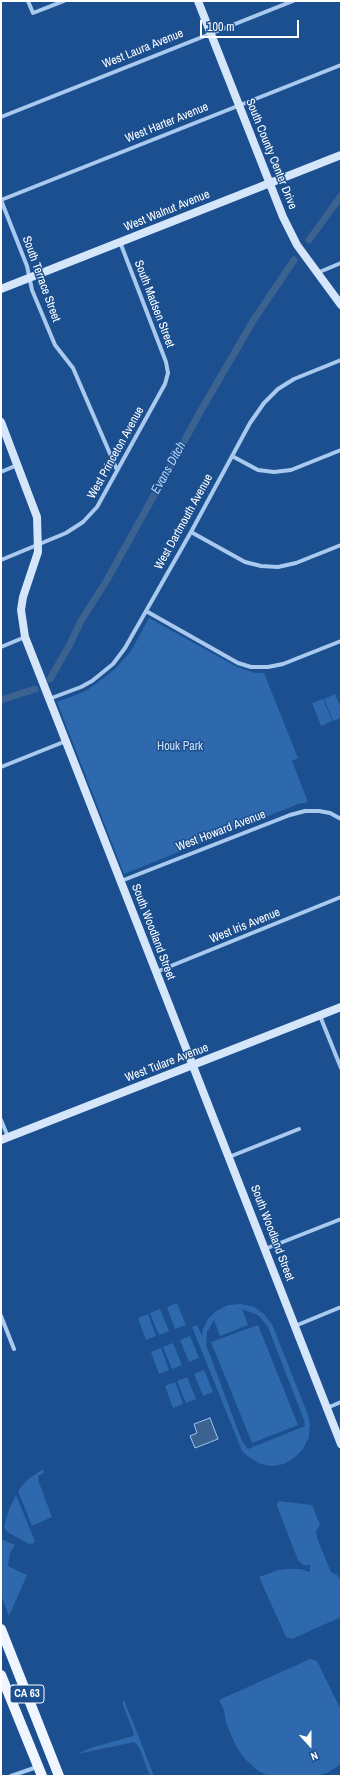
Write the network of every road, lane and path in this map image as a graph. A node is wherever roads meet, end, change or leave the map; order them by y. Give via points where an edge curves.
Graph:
1 (28, 1) edge
2 (64, 1) edge
3 (198, 1) edge
4 (293, 1) edge
5 (211, 33) junction
6 (341, 65) edge
7 (239, 106) junction
8 (1, 117) edge
9 (341, 155) edge
10 (269, 183) junction
11 (1, 200) edge
12 (120, 242) junction
13 (341, 263) edge
14 (316, 273) junction
15 (29, 278) junction
16 (1, 289) edge
17 (341, 305) edge
18 (341, 360) edge
19 (168, 373) joint
20 (1, 422) edge
21 (341, 450) edge
22 (232, 456) junction
23 (18, 465) junction
24 (117, 470) junction
25 (1, 472) edge
26 (191, 532) junction
27 (341, 544) edge
28 (38, 545) junction
29 (1, 560) edge
30 (146, 611) junction
31 (25, 637) junction
32 (341, 641) edge
33 (1, 646) edge
34 (49, 699) junction
35 (66, 741) junction
36 (1, 767) edge
37 (341, 819) edge
38 (121, 881) junction
39 (341, 897) edge
40 (156, 972) junction
41 (341, 1007) edge
42 (320, 1015) junction
43 (193, 1065) junction
44 (341, 1068) edge
45 (1, 1120) edge
46 (299, 1130) dead end
47 (4, 1139) edge
48 (229, 1157) junction
49 (341, 1219) edge
50 (265, 1249) junction
51 (341, 1307) edge
52 (1, 1316) edge
53 (295, 1326) junction
54 (14, 1349) dead end
55 (341, 1402) edge
56 (327, 1408) junction
57 (341, 1444) edge
58 (1, 1628) edge
59 (1, 1675) edge
60 (40, 1771) edge
61 (11, 1776) edge
62 (59, 1776) edge

1 - 2 street via 33,13
3 - 5 street, South County Center Drive
4 - 5 street, West Laura Avenue
5 - 7 street, South County Center Drive
5 - 8 street, West Laura Avenue
6 - 7 street, West Harter Avenue
7 - 10 street, South County Center Drive
7 - 11 street, West Harter Avenue
9 - 10 street, West Walnut Avenue
10 - 12 street, West Walnut Avenue
10 - 14 street, South County Center Drive via 297,245
11 - 15 street, South Terrace Street via 27,266
12 - 15 street, West Walnut Avenue
12 - 19 street, South Madsen Street
13 - 14 street
14 - 17 street, South County Center Drive
15 - 16 street, West Walnut Avenue
15 - 24 street, South Terrace Street via 55,345 73,368
18 - 22 street, West Dartmouth Avenue via 294,379 278,389 264,403
19 - 24 street, West Princeton Avenue via 165,384
20 - 23 street, South Woodland Street
21 - 22 street via 291,470 274,472 258,470
22 - 26 street, West Dartmouth Avenue
23 - 25 street
23 - 28 street, South Woodland Street via 37,517
24 - 28 street, West Princeton Avenue via 97,507 83,522 66,533
26 - 27 street via 245,562 261,566 278,567 296,563
26 - 30 street, West Dartmouth Avenue
28 - 29 street, West Princeton Avenue
28 - 31 street, South Woodland Street via 21,610
30 - 32 street via 238,663 251,667 283,664
30 - 34 street, West Dartmouth Avenue via 125,648 102,674 81,687
31 - 33 street
31 - 34 street, South Woodland Street
34 - 35 street, South Woodland Street
35 - 36 street
35 - 38 street, South Woodland Street
37 - 38 street, West Howard Avenue via 330,813 305,811 290,814
38 - 40 street, South Woodland Street
39 - 40 street, West Iris Avenue
40 - 43 street, South Woodland Street
41 - 42 street, West Tulare Avenue
42 - 43 street, West Tulare Avenue
42 - 44 street
43 - 47 street, West Tulare Avenue
43 - 48 street, South Woodland Street
45 - 47 street
46 - 48 street
48 - 50 street, South Woodland Street
49 - 50 street
50 - 53 street, South Woodland Street
51 - 53 street
52 - 54 street
53 - 56 street, South Woodland Street
55 - 56 street
56 - 57 street, South Woodland Street
58 - 62 main road, CA 63
59 - 60 main road, CA 63
60 - 61 street

